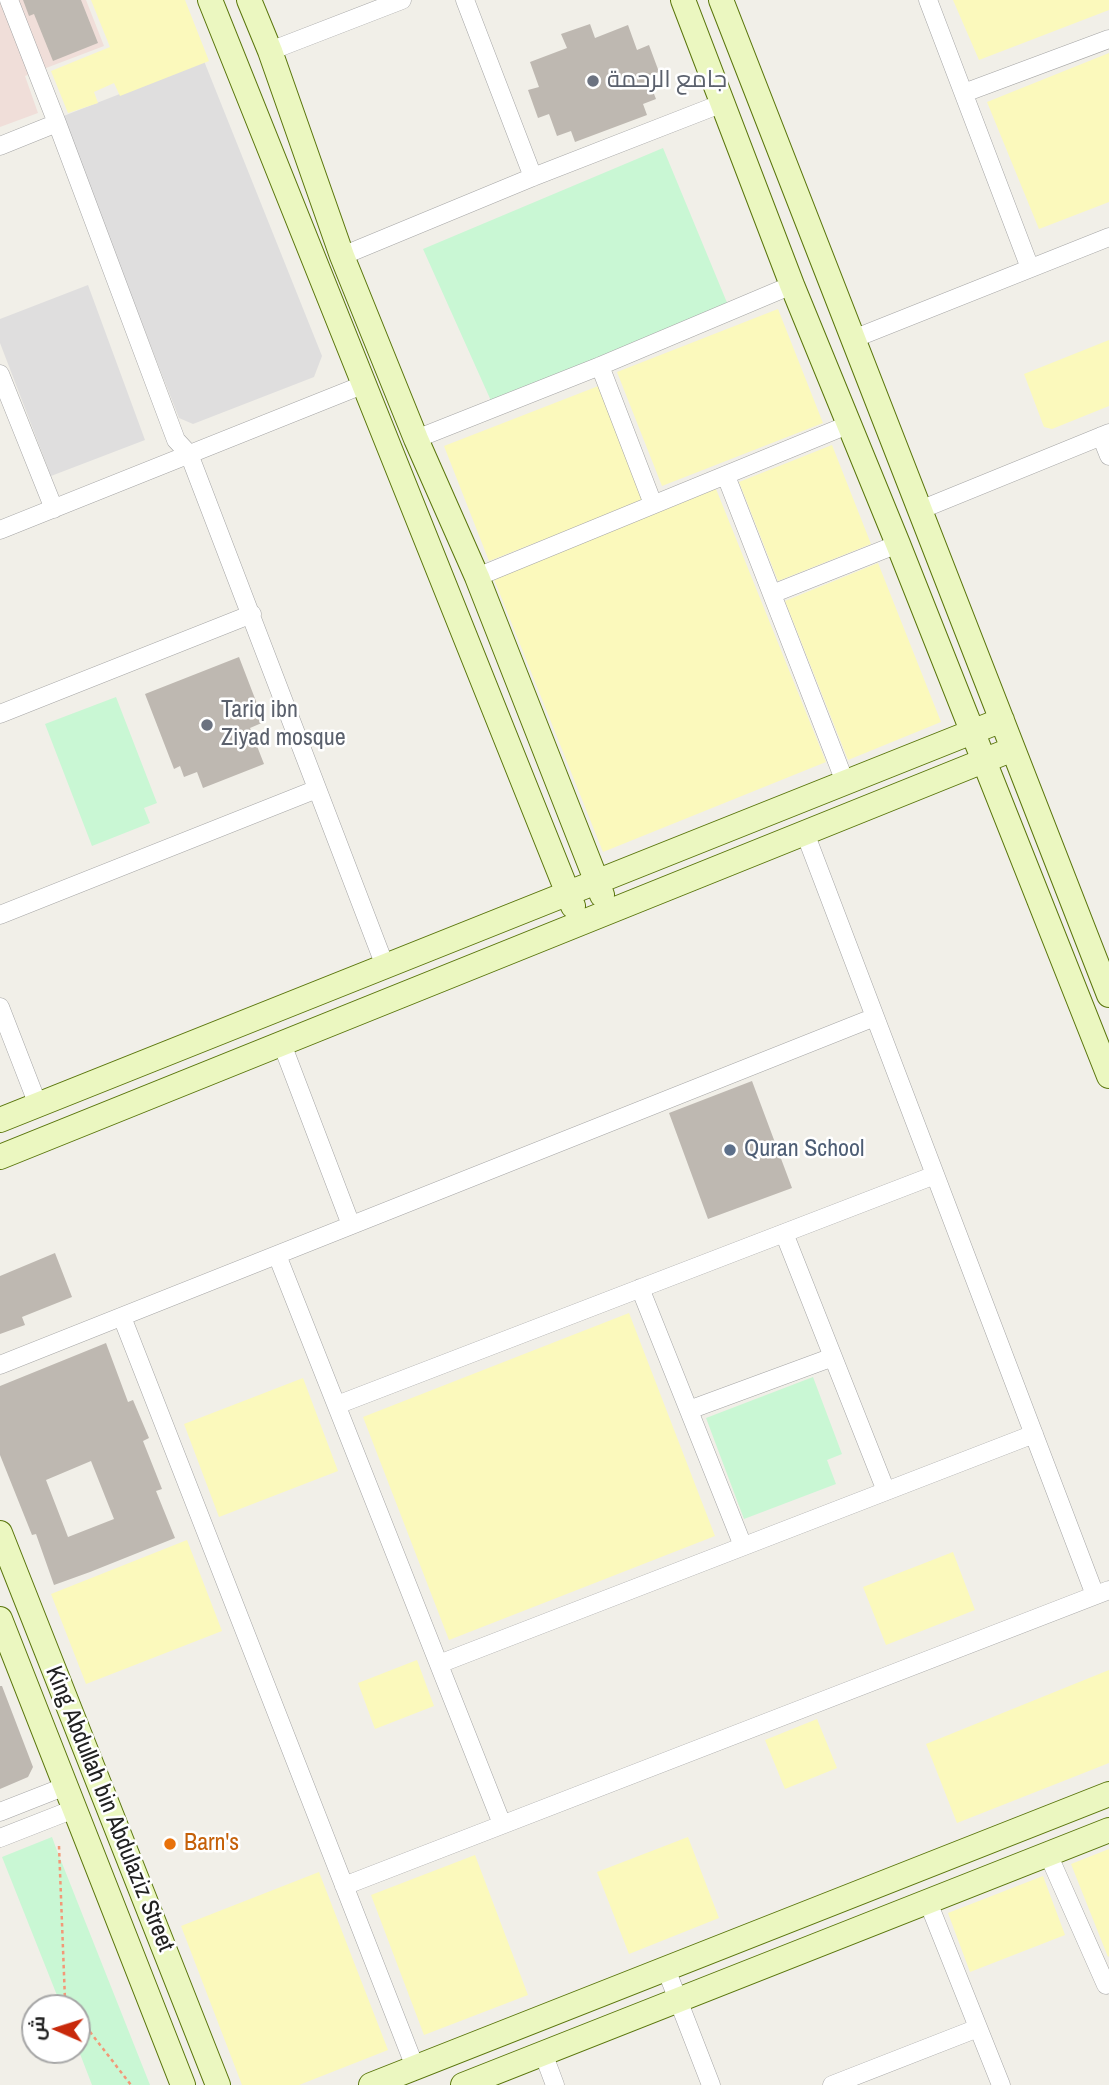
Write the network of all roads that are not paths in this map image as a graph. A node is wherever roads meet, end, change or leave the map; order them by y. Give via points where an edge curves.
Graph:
1 (9, 0) edge
2 (210, 0) edge
3 (249, 0) edge
4 (402, 0) edge
5 (465, 0) edge
6 (683, 0) edge
7 (721, 0) edge
8 (928, 0) edge
9 (1109, 38) edge
10 (270, 51) junction
11 (964, 93) junction
12 (723, 103) junction
13 (57, 123) junction
14 (0, 146) edge
15 (533, 177) junction
16 (1109, 237) edge
17 (342, 256) junction
18 (1030, 268) junction
19 (793, 285) junction
20 (853, 339) junction
21 (600, 366) junction
22 (0, 374) edge
23 (365, 384) junction
24 (850, 424) junction
25 (1105, 434) edge
26 (416, 439) junction
27 (189, 454) junction
28 (1109, 456) edge
29 (726, 476) junction
30 (653, 504) junction
31 (54, 509) junction
32 (920, 510) junction
33 (0, 530) edge
34 (898, 544) junction
35 (477, 577) junction
36 (772, 594) junction
37 (252, 614) junction
38 (0, 714) edge
39 (1002, 720) junction
40 (972, 732) junction
41 (1013, 749) junction
42 (984, 761) junction
43 (845, 782) junction
44 (317, 789) junction
45 (805, 833) junction
46 (597, 882) junction
47 (568, 893) junction
48 (609, 912) junction
49 (0, 915) edge
50 (580, 924) junction
51 (385, 966) junction
52 (1109, 995) edge
53 (0, 1007) edge
54 (875, 1017) junction
55 (282, 1044) junction
56 (1109, 1076) edge
57 (38, 1105) junction
58 (0, 1120) edge
59 (0, 1157) edge
60 (935, 1174) junction
61 (351, 1226) junction
62 (784, 1233) junction
63 (277, 1255) junction
64 (640, 1288) junction
65 (122, 1317) junction
66 (833, 1357) junction
67 (0, 1365) edge
68 (337, 1405) junction
69 (689, 1410) junction
70 (1034, 1434) junction
71 (886, 1491) junction
72 (0, 1533) edge
73 (743, 1546) junction
74 (1102, 1592) edge
75 (0, 1619) edge
76 (439, 1664) junction
77 (1109, 1794) edge
78 (70, 1797) junction
79 (0, 1812) edge
80 (502, 1824) junction
81 (1109, 1830) edge
82 (0, 1838) edge
83 (1048, 1854) junction
84 (344, 1886) junction
85 (928, 1902) junction
86 (666, 1969) junction
87 (1108, 1987) edge
88 (678, 2000) junction
89 (978, 2028) junction
90 (543, 2053) junction
91 (415, 2067) junction
92 (856, 2081) edge
93 (183, 2085) edge
94 (218, 2085) edge
95 (371, 2085) edge
96 (463, 2085) edge
97 (555, 2085) edge
98 (711, 2085) edge
99 (832, 2085) edge
100 (1001, 2085) edge

1 - 13 street
2 - 23 main road
3 - 10 main road
4 - 10 street
5 - 15 street
6 - 12 main road
7 - 20 main road
8 - 11 street
9 - 11 street
10 - 17 main road
11 - 18 street
12 - 15 street
12 - 19 main road
13 - 14 street
13 - 27 street via 176,440
15 - 17 street
16 - 18 street
17 - 26 main road
18 - 20 street
19 - 21 street
19 - 24 main road
20 - 32 main road
21 - 26 street
21 - 30 street
22 - 31 street
23 - 27 street
23 - 47 main road
24 - 29 street
24 - 34 main road
25 - 28 street
25 - 32 street
26 - 35 main road
27 - 31 street
27 - 37 street
29 - 30 street
29 - 36 street
30 - 35 street
31 - 33 street
32 - 39 main road
34 - 36 street
34 - 40 main road
35 - 46 main road
36 - 43 street
37 - 38 street
37 - 44 street
39 - 40 main road
39 - 41 main road
40 - 42 main road
40 - 43 main road
41 - 42 main road
41 - 52 main road
42 - 45 main road
42 - 56 main road
43 - 46 main road
44 - 49 street
44 - 51 street
45 - 48 main road
45 - 54 street
46 - 47 main road
46 - 48 main road
47 - 50 main road
47 - 51 main road
48 - 50 main road
50 - 55 main road
51 - 57 main road
53 - 57 street
54 - 60 street
54 - 61 street
55 - 59 main road
55 - 61 street
57 - 58 main road
60 - 62 street
60 - 70 street
61 - 63 street
62 - 64 street
62 - 66 street
63 - 65 street
63 - 68 street
64 - 68 street
64 - 69 street
65 - 67 street
65 - 84 street
66 - 69 street
66 - 71 street
68 - 76 street
69 - 73 street
70 - 71 street
70 - 74 street
71 - 73 street
72 - 94 main road, King Abdullah bin Abdulaziz Street
73 - 76 street
74 - 80 street
75 - 78 main road, King Abdullah bin Abdulaziz Street
76 - 80 street
77 - 86 main road
78 - 79 street
78 - 82 street
78 - 93 main road, King Abdullah bin Abdulaziz Street
80 - 84 street
81 - 83 main road
83 - 85 main road
83 - 87 street
84 - 91 street
85 - 88 main road
85 - 89 street
86 - 88 street
86 - 91 main road
88 - 90 main road
88 - 98 street
89 - 92 street
89 - 100 street
90 - 96 main road
90 - 97 street
91 - 95 main road
92 - 99 street

